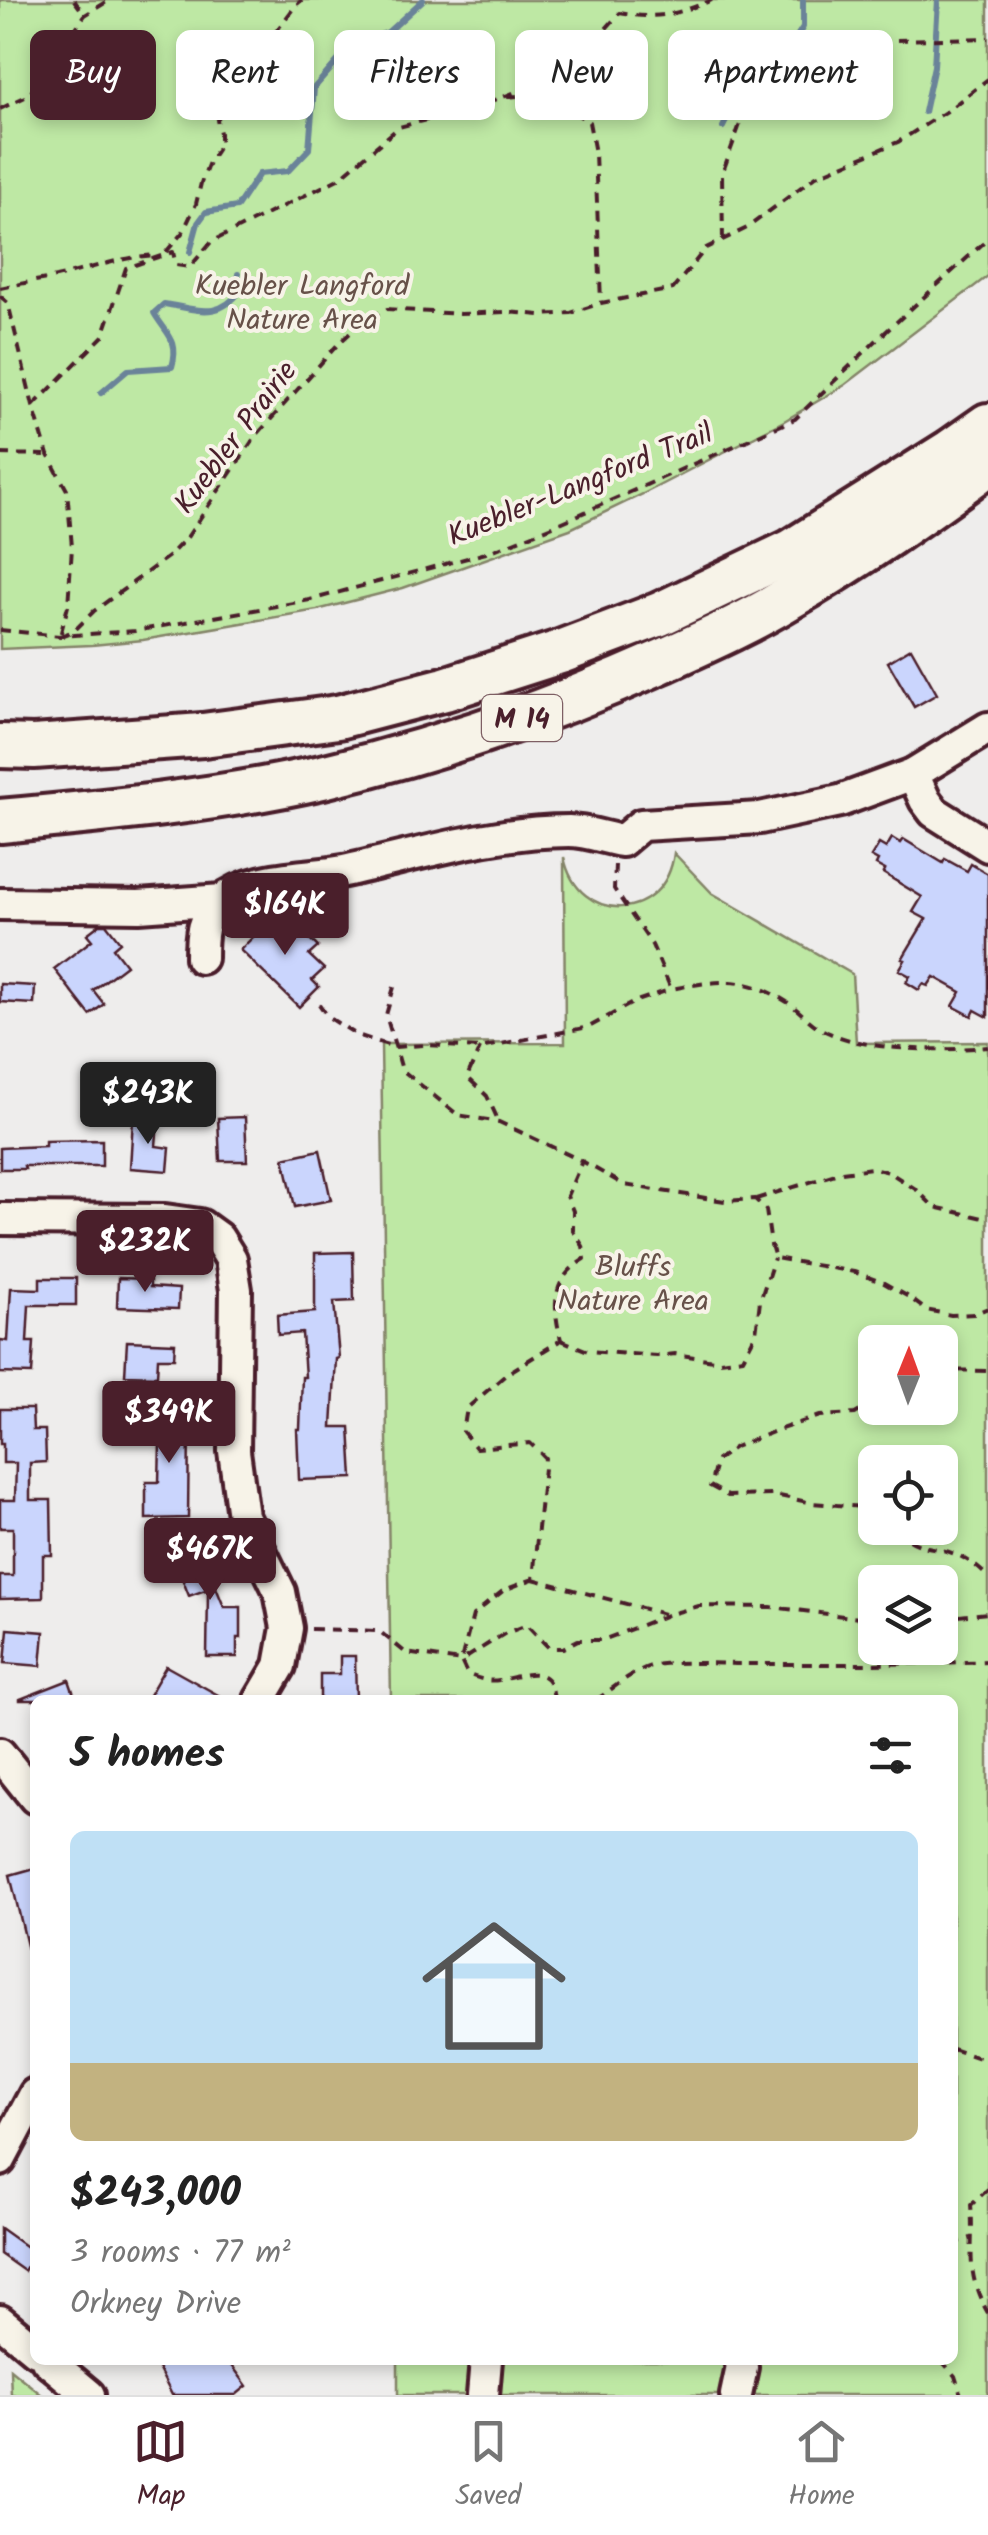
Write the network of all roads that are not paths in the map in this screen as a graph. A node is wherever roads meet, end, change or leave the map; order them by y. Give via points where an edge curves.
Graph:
1 (988, 425) edge
2 (988, 464) edge
3 (988, 728) edge
4 (0, 746) edge
5 (912, 774) junction
6 (0, 822) edge
7 (988, 846) edge
8 (223, 900) junction
9 (0, 904) edge
10 (202, 958) dead end
11 (0, 1219) edge
12 (263, 1695) edge
13 (0, 1754) edge
14 (30, 1792) edge
15 (30, 2103) edge
16 (0, 2160) edge
17 (0, 2321) edge
18 (30, 2346) edge
19 (53, 2365) edge
20 (486, 2365) edge
21 (741, 2365) edge
22 (89, 2395) edge
23 (484, 2395) edge
24 (736, 2395) edge

1 - 4 highway, M 14 via 792,550 660,614 510,668 338,717 203,736
2 - 6 highway, M 14 via 785,601 593,692 473,735 322,777 165,805
3 - 5 street
5 - 7 street via 934,812
5 - 8 street via 804,810 640,825 622,842 574,831 500,835 338,872 260,882
8 - 9 street
8 - 10 street via 201,932
11 - 12 street via 200,1224 230,1258 236,1290 234,1450 243,1516 280,1592 286,1628 280,1666
13 - 14 street
15 - 16 street
17 - 18 street
19 - 22 street
20 - 23 street
21 - 24 street

